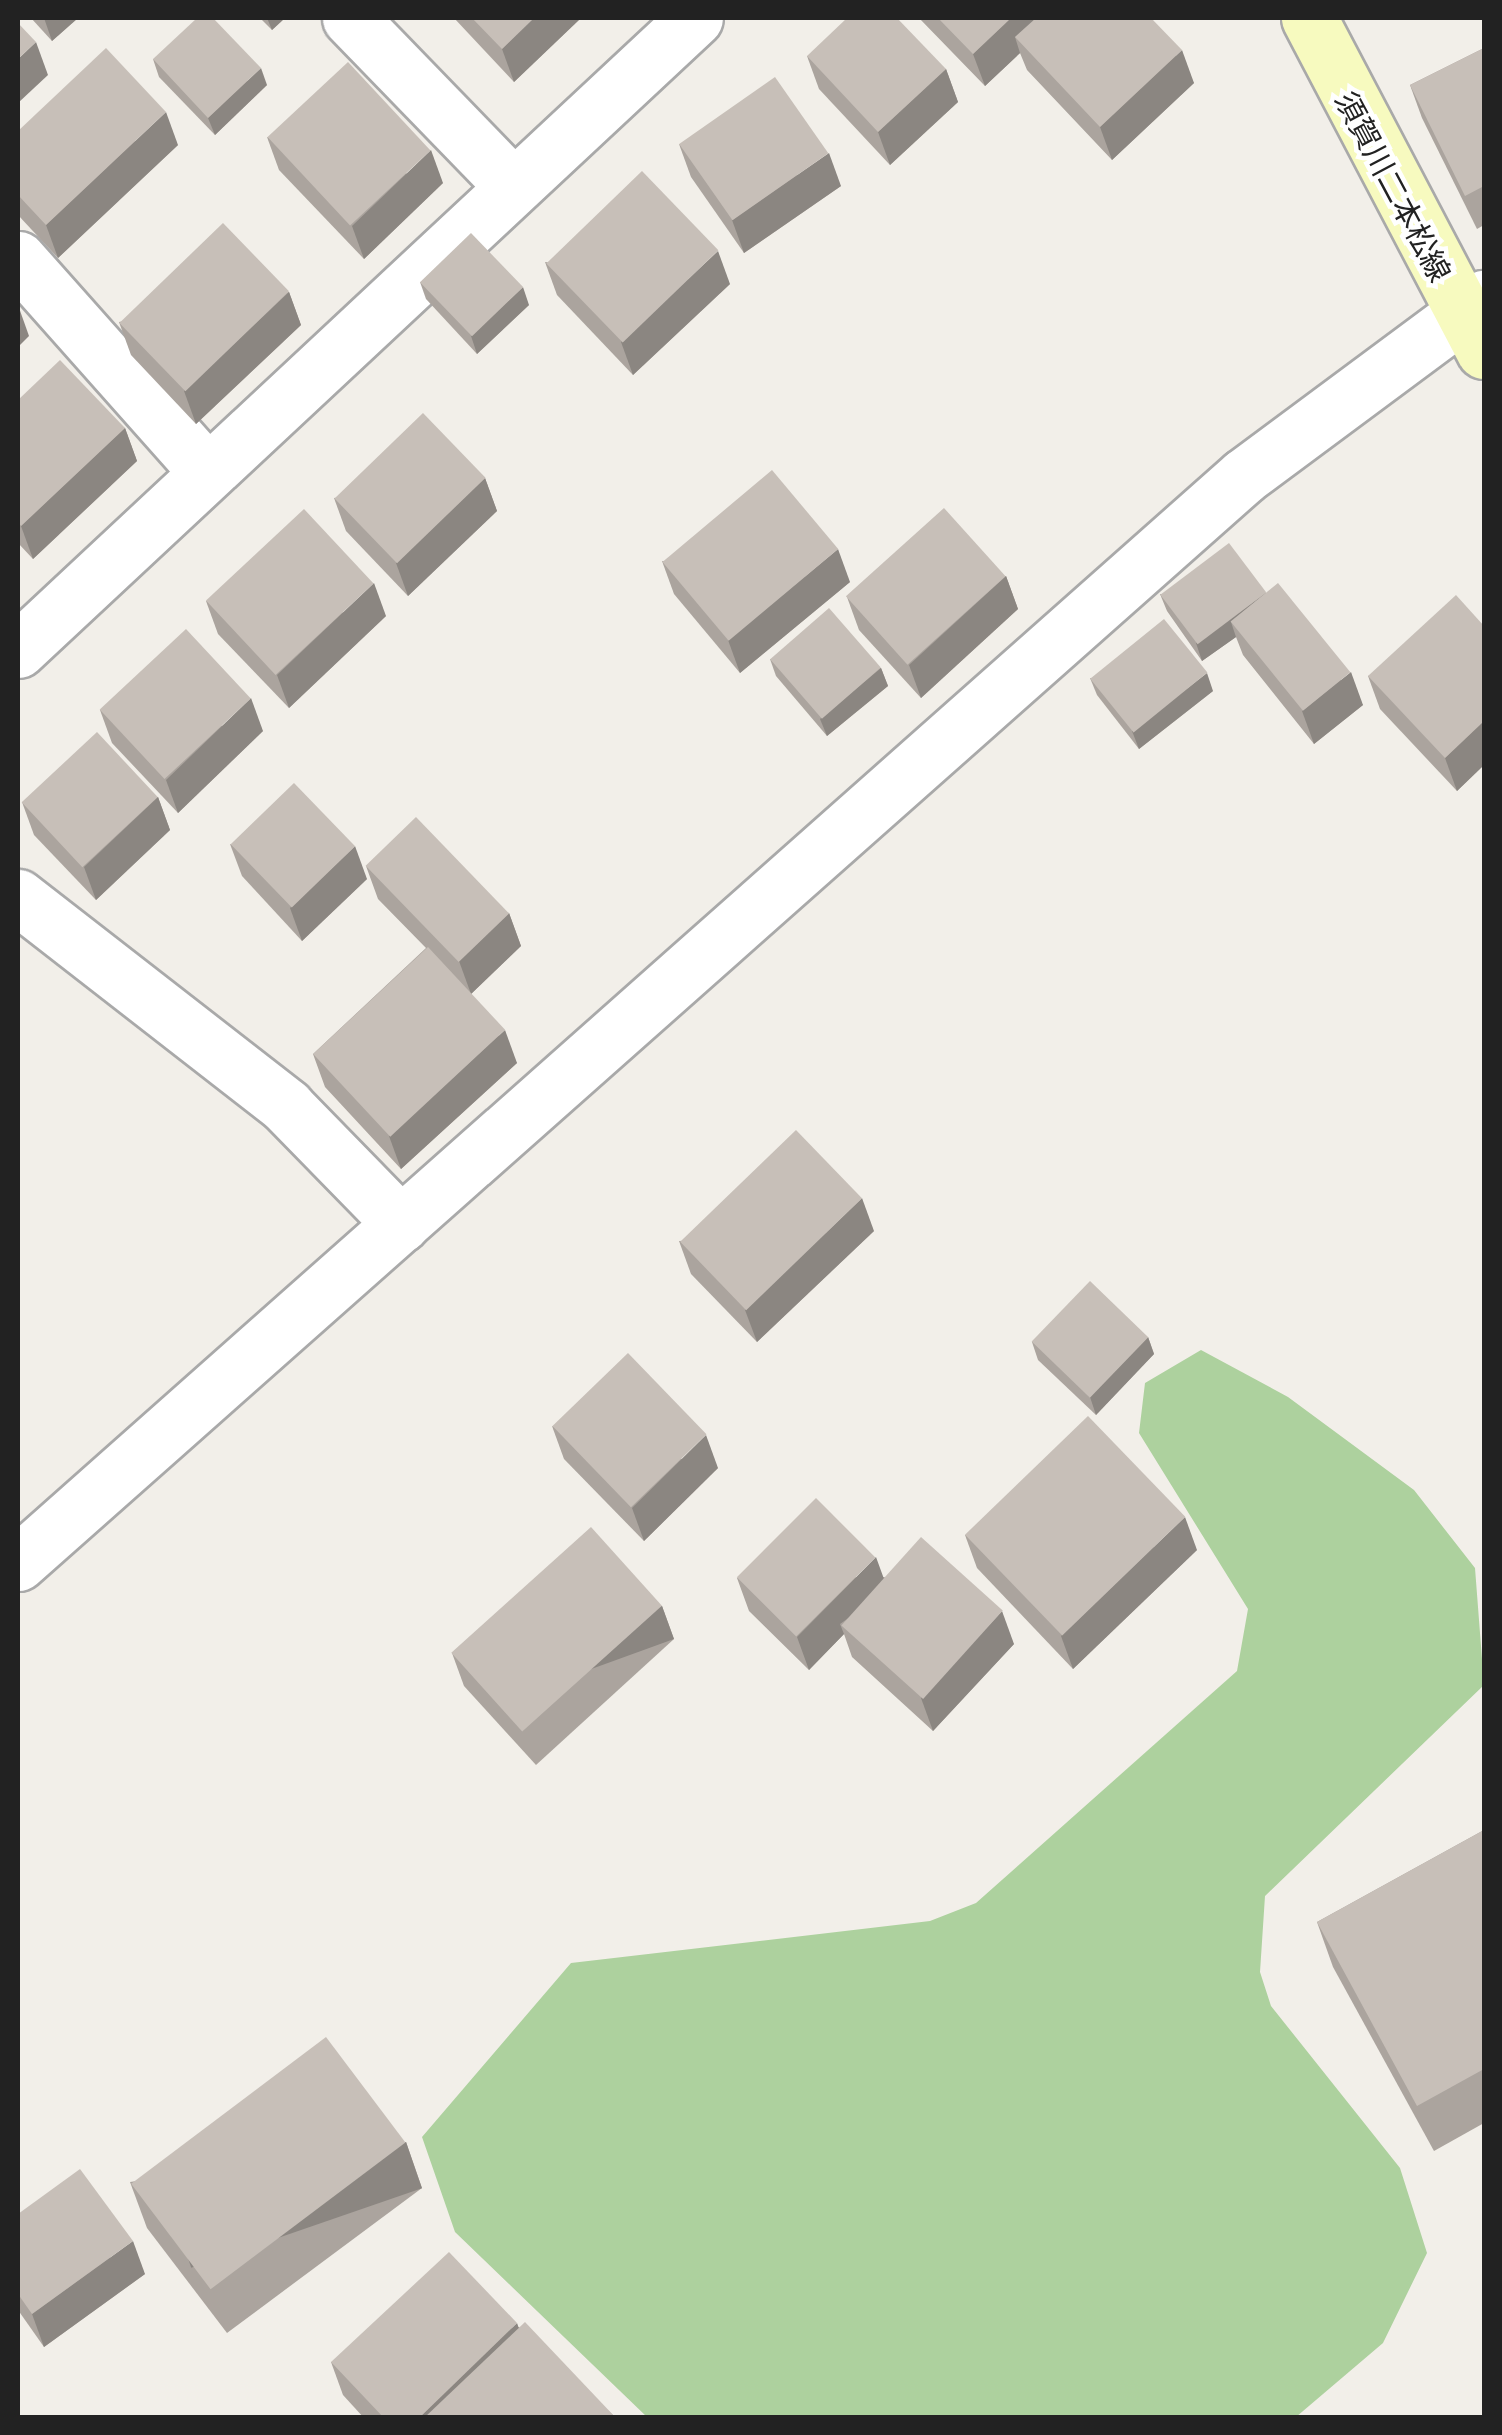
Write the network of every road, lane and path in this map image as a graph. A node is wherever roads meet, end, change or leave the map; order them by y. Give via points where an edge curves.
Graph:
1 (350, 18) edge
2 (694, 18) edge
3 (1309, 18) edge
4 (510, 183) junction
5 (18, 259) edge
6 (1477, 321) edge
7 (206, 471) junction
8 (25, 629) edge
9 (18, 897) edge
10 (401, 1224) junction
11 (18, 1562) edge

1 - 4 street
2 - 4 street
3 - 6 main road, 須賀川二本松線
4 - 7 street
5 - 7 street
6 - 10 street via 1244,476
7 - 8 street
9 - 10 street via 286,1106
10 - 11 street

